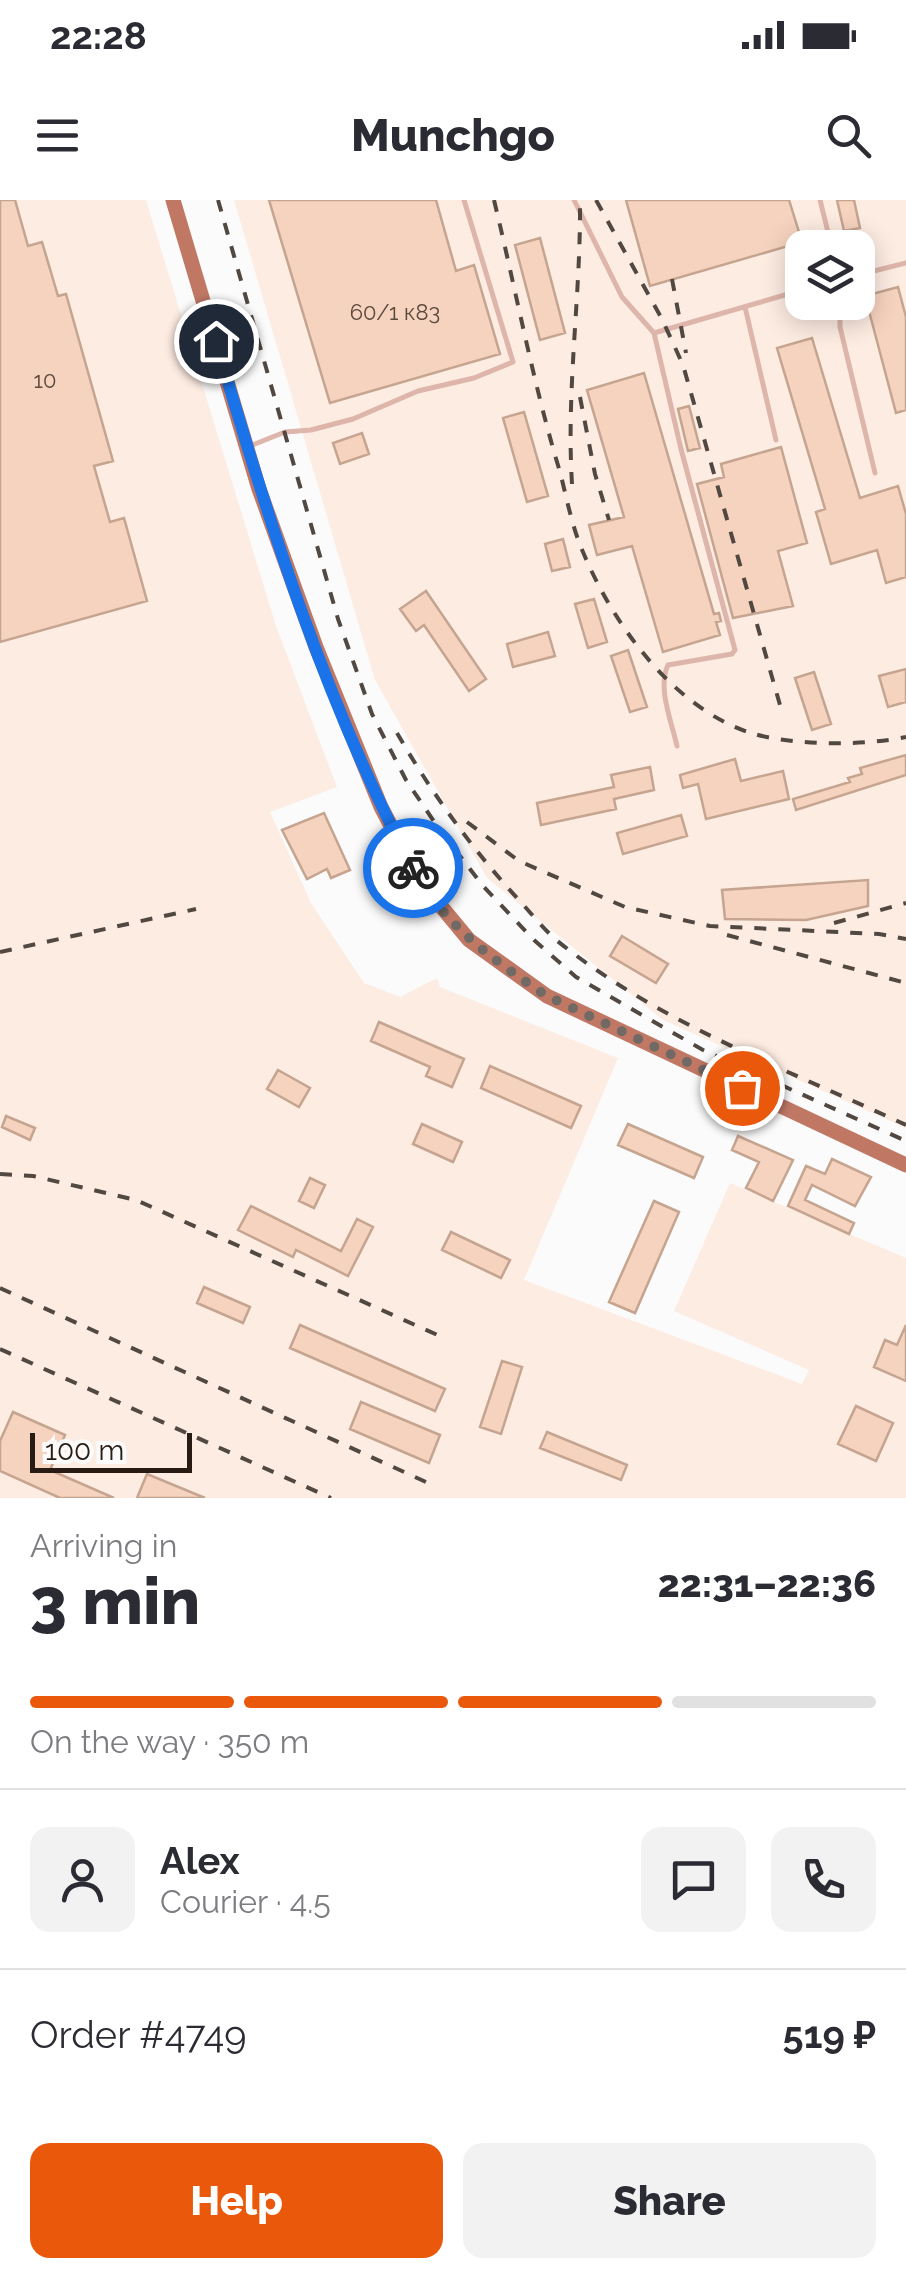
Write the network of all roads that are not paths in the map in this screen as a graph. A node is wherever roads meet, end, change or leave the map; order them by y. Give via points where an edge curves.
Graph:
1 (174, 200) edge
2 (464, 200) edge
3 (574, 200) edge
4 (820, 200) edge
5 (828, 230) edge
6 (906, 263) edge
7 (875, 271) edge
8 (785, 295) edge
9 (745, 307) junction
10 (840, 320) edge
11 (654, 333) junction
12 (776, 440) dead end
13 (247, 448) junction
14 (875, 473) dead end
15 (677, 746) dead end
16 (906, 1165) edge

1 - 13 main road
2 - 13 lane via 513,362
3 - 11 lane via 622,297
4 - 5 lane
6 - 7 lane
8 - 9 lane
9 - 11 lane
9 - 12 lane
10 - 14 lane
11 - 15 lane via 734,650 668,665 666,699
13 - 16 main road via 381,807 420,881 469,940 547,996

